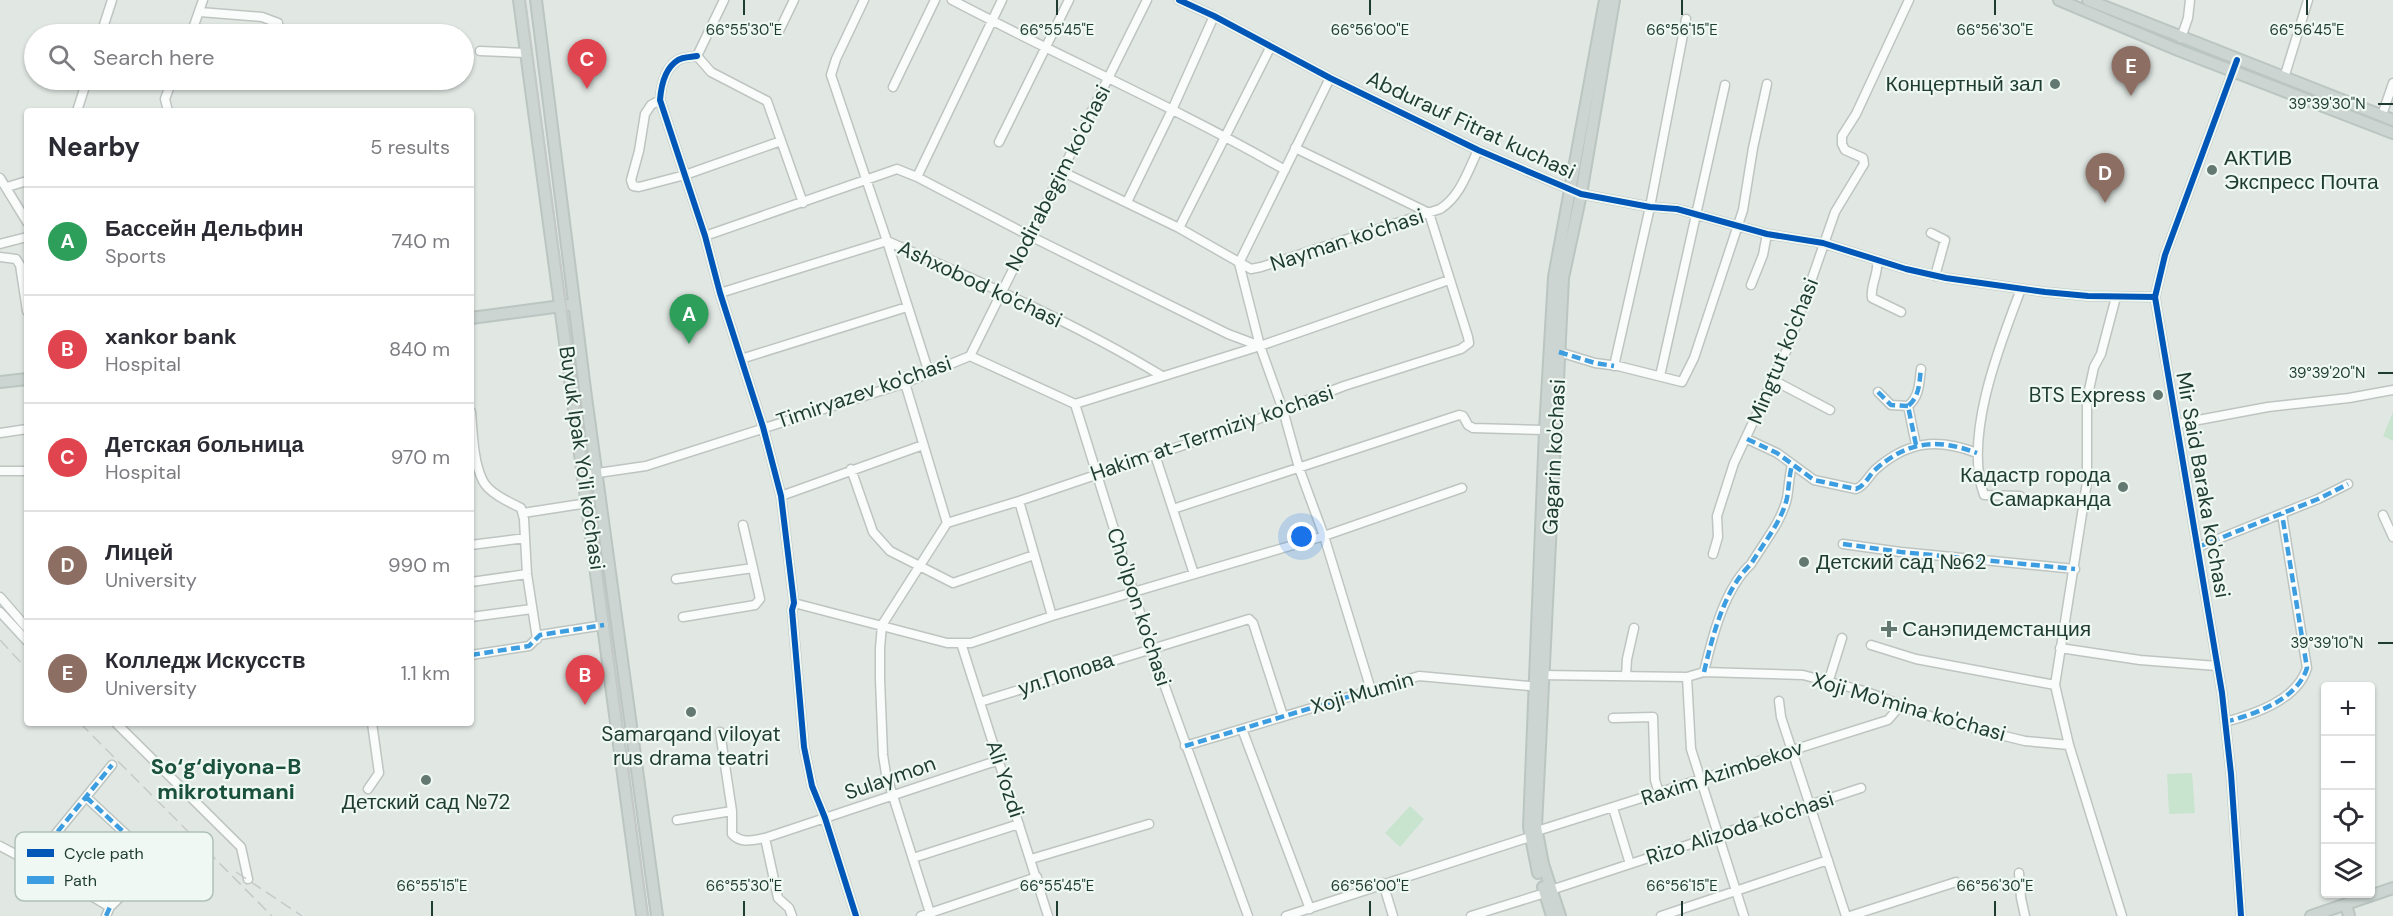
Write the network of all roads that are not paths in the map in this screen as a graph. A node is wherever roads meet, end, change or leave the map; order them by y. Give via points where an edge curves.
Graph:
1 (112, 0) edge
2 (203, 0) edge
3 (519, 0) edge
4 (536, 0) edge
5 (724, 0) edge
6 (794, 0) edge
7 (864, 0) edge
8 (935, 0) edge
9 (952, 0) edge
10 (1002, 0) edge
11 (1069, 0) edge
12 (1147, 0) edge
13 (1179, 0) edge
14 (1909, 0) edge
15 (2059, 0) edge
16 (2088, 0) edge
17 (2190, 0) edge
18 (2308, 0) edge
19 (1609, 1) edge
20 (200, 12) junction
21 (1214, 16) junction
22 (1686, 19) dead end
23 (991, 20) junction
24 (278, 23) dead end
25 (104, 24) edge
26 (195, 24) edge
27 (779, 32) dead end
28 (2181, 38) junction
29 (1270, 46) junction
30 (1044, 48) junction
31 (480, 51) dead end
32 (526, 53) junction
33 (697, 56) junction
34 (2237, 60) junction
35 (2233, 71) junction
36 (1108, 78) junction
37 (1330, 78) junction
38 (2284, 78) junction
39 (2393, 83) edge
40 (1767, 84) dead end
41 (1725, 85) dead end
42 (893, 87) dead end
43 (84, 90) edge
44 (168, 90) edge
45 (660, 100) junction
46 (78, 108) edge
47 (167, 108) edge
48 (1173, 110) junction
49 (2382, 116) junction
50 (2393, 120) edge
51 (2393, 134) edge
52 (1225, 136) junction
53 (781, 141) junction
54 (999, 142) dead end
55 (1295, 148) junction
56 (1478, 150) junction
57 (1285, 170) junction
58 (1061, 171) junction
59 (685, 175) junction
60 (917, 177) junction
61 (0, 178) edge
62 (866, 179) junction
63 (24, 182) edge
64 (7, 187) junction
65 (1570, 188) junction
66 (1581, 194) junction
67 (1127, 202) junction
68 (804, 203) junction
69 (1650, 207) junction
70 (1429, 213) junction
71 (1696, 214) junction
72 (24, 217) edge
73 (1738, 227) junction
74 (1179, 228) junction
75 (1930, 233) dead end
76 (1767, 234) junction
77 (1028, 235) junction
78 (705, 236) junction
79 (24, 238) edge
80 (887, 241) junction
81 (1823, 243) junction
82 (0, 244) edge
83 (0, 257) edge
84 (1877, 260) junction
85 (1239, 263) junction
86 (1935, 276) junction
87 (1449, 280) junction
88 (1751, 285) dead end
89 (2021, 289) junction
90 (1001, 290) junction
91 (24, 291) edge
92 (720, 293) junction
93 (2116, 297) junction
94 (2155, 297) junction
95 (574, 304) junction
96 (562, 305) junction
97 (907, 307) junction
98 (1901, 312) dead end
99 (474, 318) edge
100 (1260, 346) junction
101 (1559, 352) junction
102 (970, 356) junction
103 (741, 359) junction
104 (1614, 366) junction
105 (1921, 369) dead end
106 (929, 373) junction
107 (1162, 376) junction
108 (1660, 376) junction
109 (24, 379) edge
110 (1773, 380) junction
111 (0, 382) edge
112 (905, 383) junction
113 (2393, 390) edge
114 (1878, 392) dead end
115 (1075, 404) junction
116 (1908, 406) junction
117 (1283, 410) junction
118 (1830, 410) dead end
119 (2177, 424) junction
120 (763, 427) junction
121 (24, 429) edge
122 (1545, 430) junction
123 (0, 433) edge
124 (474, 436) edge
125 (1747, 439) junction
126 (923, 445) junction
127 (1916, 446) junction
128 (1977, 453) junction
129 (1155, 455) junction
130 (1792, 465) junction
131 (1299, 468) junction
132 (851, 469) junction
133 (0, 471) edge
134 (24, 471) edge
135 (1098, 473) junction
136 (596, 474) junction
137 (584, 475) junction
138 (2348, 484) dead end
139 (1462, 488) dead end
140 (781, 496) junction
141 (2020, 496) dead end
142 (1019, 501) junction
143 (588, 503) junction
144 (1173, 509) junction
145 (523, 513) junction
146 (2282, 514) junction
147 (2383, 515) dead end
148 (947, 524) junction
149 (743, 525) dead end
150 (1324, 536) junction
151 (2393, 537) edge
152 (525, 538) junction
153 (1843, 544) dead end
154 (474, 545) edge
155 (2198, 547) junction
156 (1713, 554) dead end
157 (1034, 555) junction
158 (920, 566) junction
159 (753, 568) junction
160 (2075, 569) junction
161 (527, 574) junction
162 (1194, 574) junction
163 (676, 579) dead end
164 (474, 582) edge
165 (1133, 593) junction
166 (0, 597) edge
167 (795, 603) junction
168 (532, 609) junction
169 (0, 612) edge
170 (1052, 616) junction
171 (474, 617) edge
172 (683, 617) dead end
173 (24, 625) edge
174 (604, 625) junction
175 (882, 625) junction
176 (1634, 628) dead end
177 (24, 638) edge
178 (1842, 638) dead end
179 (537, 639) junction
180 (961, 643) junction
181 (1871, 645) dead end
182 (1152, 647) junction
183 (2060, 648) junction
184 (474, 655) edge
185 (2217, 666) junction
186 (1704, 672) junction
187 (1539, 675) junction
188 (1626, 676) junction
189 (1687, 677) junction
190 (1828, 683) junction
191 (2055, 685) junction
192 (1538, 687) junction
193 (1371, 690) junction
194 (1779, 701) dead end
195 (980, 702) junction
196 (1901, 705) junction
197 (1283, 716) junction
198 (1613, 718) dead end
199 (2225, 722) junction
200 (119, 726) edge
201 (372, 726) edge
202 (1242, 729) junction
203 (720, 732) dead end
204 (2069, 745) junction
205 (1185, 746) junction
206 (1792, 750) junction
207 (999, 760) junction
208 (112, 765) dead end
209 (1700, 780) junction
210 (1861, 788) dead end
211 (369, 789) dead end
212 (1659, 793) junction
213 (893, 794) junction
214 (86, 797) junction
215 (1809, 804) junction
216 (1613, 808) junction
217 (732, 811) junction
218 (825, 818) junction
219 (677, 820) dead end
220 (1019, 824) junction
221 (1149, 824) dead end
222 (57, 832) edge
223 (124, 832) edge
224 (1533, 834) junction
225 (1718, 836) junction
226 (765, 838) junction
227 (0, 846) edge
228 (15, 854) edge
229 (913, 858) junction
230 (1031, 859) junction
231 (1828, 860) junction
232 (1630, 864) junction
233 (2019, 873) dead end
234 (1037, 877) junction
235 (248, 879) dead end
236 (1956, 882) dead end
237 (1383, 883) junction
238 (2393, 888) edge
239 (1736, 890) junction
240 (1548, 892) junction
241 (100, 901) edge
242 (116, 901) edge
243 (2346, 904) junction
244 (110, 907) junction
245 (1310, 909) junction
246 (931, 915) edge
247 (106, 916) edge
248 (642, 916) edge
249 (657, 916) edge
250 (792, 916) edge
251 (856, 916) edge
252 (921, 916) edge
253 (1048, 916) edge
254 (1248, 916) edge
255 (1286, 916) edge
256 (1393, 916) edge
257 (1471, 916) edge
258 (1552, 916) edge
259 (1560, 916) edge
260 (1661, 916) edge
261 (1744, 916) edge
262 (1848, 916) edge
263 (2025, 916) edge
264 (2122, 916) edge
265 (2241, 916) edge
266 (2311, 916) edge
267 (2349, 916) edge

1 - 25 street
2 - 20 street
3 - 32 main road, Buyuk Ipak Yo'li ko'chasi
4 - 95 main road, Buyuk Ipak Yo'li ko'chasi
5 - 33 street
6 - 27 street
7 - 62 street via 831,75
8 - 42 street
9 - 23 street
10 - 23 street
11 - 30 street
12 - 36 street, Nodirabegim ko'chasi
13 - 21 street, Abdurauf Fitrat kuchasi
14 - 81 street, Mingtut ko'chasi via 1842,136 1845,150 1863,158 1864,164 1835,213
15 - 35 main road
16 - 28 main road
17 - 28 street
18 - 38 street
19 - 65 main road, Gagarin ko'chasi
19 - 66 main road, Gagarin ko'chasi
20 - 24 street via 261,17
20 - 26 street
21 - 29 street, Abdurauf Fitrat kuchasi
21 - 48 street
22 - 69 street
23 - 30 street
23 - 60 street
28 - 34 main road
29 - 37 street, Abdurauf Fitrat kuchasi
29 - 52 street
30 - 36 street
30 - 54 street
31 - 32 street
32 - 96 main road, Buyuk Ipak Yo'li ko'chasi
33 - 45 street via 678,60 667,73
33 - 53 street via 711,72 767,101
34 - 35 street, Mir Said Baraka ko'chasi
34 - 38 main road
35 - 51 main road
35 - 94 street, Mir Said Baraka ko'chasi via 2165,255
36 - 48 street
36 - 58 street, Nodirabegim ko'chasi
37 - 55 street
37 - 56 street, Abdurauf Fitrat kuchasi
38 - 49 main road
39 - 49 street
40 - 73 street
41 - 71 street
43 - 46 street
44 - 47 street
45 - 59 street
45 - 59 street via 645,114 631,180 633,186 639,187
48 - 52 street
48 - 67 street
49 - 50 main road
52 - 57 street
52 - 74 street
53 - 59 street
53 - 68 street
55 - 57 street
55 - 70 street
56 - 65 street, Abdurauf Fitrat kuchasi
56 - 70 street, Nayman ko'chasi via 1450,203
57 - 85 street
58 - 67 street, Nayman ko'chasi
58 - 77 street, Nodirabegim ko'chasi
59 - 78 street
60 - 62 street via 897,169
60 - 77 street
61 - 64 street
62 - 68 street
62 - 80 street
63 - 64 street
64 - 72 street
65 - 66 street, Abdurauf Fitrat kuchasi
65 - 122 main road, Gagarin ko'chasi via 1554,277
66 - 69 street, Abdurauf Fitrat kuchasi
66 - 101 main road, Gagarin ko'chasi via 1563,278
67 - 74 street, Nayman ko'chasi
68 - 78 street
69 - 71 street, Abdurauf Fitrat kuchasi
69 - 104 street
70 - 85 street, Nayman ko'chasi via 1261,267 1251,269
70 - 87 street
71 - 73 street, Abdurauf Fitrat kuchasi
71 - 108 street
73 - 76 street, Abdurauf Fitrat kuchasi
73 - 108 street via 1694,358 1682,382
74 - 85 street, Nayman ko'chasi
75 - 86 street via 1945,240
76 - 81 street, Abdurauf Fitrat kuchasi
76 - 88 street
77 - 90 street, Nodirabegim ko'chasi
77 - 100 street
78 - 92 street
79 - 82 street
80 - 90 street, Ashxobod ko'chasi
80 - 92 street, Ashxobod ko'chasi
80 - 97 street
81 - 84 street, Abdurauf Fitrat kuchasi
81 - 110 street, Mingtut ko'chasi via 1800,315
83 - 91 street via 16,260 20,265
84 - 86 street, Abdurauf Fitrat kuchasi
84 - 98 street via 1872,298
85 - 100 street
86 - 89 street, Abdurauf Fitrat kuchasi
87 - 100 street
87 - 117 street, Hakim at-Termiziy ko'chasi via 1469,343
89 - 93 street, Abdurauf Fitrat kuchasi
89 - 128 street via 1995,362
90 - 102 street, Nodirabegim ko'chasi
90 - 107 street, Ashxobod ko'chasi
92 - 103 street
93 - 94 street, Abdurauf Fitrat kuchasi
93 - 160 street via 2087,399 2087,482
94 - 119 street, Mir Said Baraka ko'chasi
95 - 96 main road
95 - 136 main road, Buyuk Ipak Yo'li ko'chasi
96 - 99 main road
96 - 137 main road, Buyuk Ipak Yo'li ko'chasi
97 - 103 street
97 - 106 street
100 - 107 street
100 - 117 street
101 - 104 street
101 - 187 main road, Gagarin ko'chasi
102 - 106 street, Timiryazev ko'chasi
102 - 115 street
103 - 120 street
104 - 108 street
105 - 116 street via 1917,394
106 - 112 street, Timiryazev ko'chasi
107 - 115 street
109 - 111 main road
110 - 118 street
110 - 125 street, Mingtut ko'chasi
112 - 120 street, Timiryazev ko'chasi
112 - 126 street
113 - 119 street
114 - 116 street via 1891,405
115 - 135 street, Cho'lpon ko'chasi
116 - 127 street
117 - 129 street, Hakim at-Termiziy ko'chasi
117 - 131 street
119 - 155 street, Mir Said Baraka ko'chasi
120 - 136 street, Timiryazev ko'chasi via 646,466
120 - 140 street
121 - 123 street
122 - 131 street via 1473,428 1459,415
122 - 187 main road, Gagarin ko'chasi
124 - 145 street via 484,483
125 - 130 street
125 - 156 street, Mingtut ko'chasi via 1734,463 1717,516 1718,537
126 - 132 street
126 - 148 street
127 - 128 street via 1934,443
127 - 130 street via 1889,458 1856,489 1814,480
128 - 141 street via 1984,495
129 - 135 street, Hakim at-Termiziy ko'chasi
129 - 144 street
130 - 186 street via 1781,514 1722,611
131 - 144 street
131 - 150 street
132 - 140 street
132 - 158 street via 873,532 890,551
133 - 134 street
135 - 142 street, Hakim at-Termiziy ko'chasi
135 - 165 street, Cho'lpon ko'chasi
136 - 137 street, Timiryazev ko'chasi
136 - 249 main road, Buyuk Ipak Yo'li ko'chasi
137 - 143 main road, Buyuk Ipak Yo'li ko'chasi
138 - 146 street
139 - 150 street
140 - 167 street
142 - 148 street, Hakim at-Termiziy ko'chasi
142 - 157 street
143 - 145 street
143 - 174 main road, Buyuk Ipak Yo'li ko'chasi
144 - 162 street
145 - 152 street
146 - 155 street
146 - 199 street via 2307,668 2303,681 2291,692 2253,714
147 - 151 street
148 - 158 street
149 - 159 street
150 - 162 street
150 - 193 street
152 - 154 street
152 - 161 street
153 - 160 street
155 - 185 street, Mir Said Baraka ko'chasi
157 - 158 street via 953,583
157 - 170 street
158 - 175 street
159 - 163 street
159 - 172 street via 760,599 755,605
160 - 183 street
161 - 164 street
161 - 168 street
162 - 165 street
165 - 170 street
165 - 182 street, Cho'lpon ko'chasi
166 - 173 street
167 - 175 street
167 - 218 street via 792,610 804,747 812,786
168 - 171 street
168 - 179 street
169 - 177 street
170 - 180 street
174 - 179 street via 540,635
174 - 248 main road, Buyuk Ipak Yo'li ko'chasi
175 - 180 street via 947,643
175 - 213 street via 883,755
176 - 188 street
178 - 190 street
179 - 184 street via 529,646
180 - 195 street, Ali Yozdi
181 - 191 street via 1916,659
182 - 195 street, ул.Попова
182 - 197 street, ул.Попова via 1249,619
182 - 205 street, Cho'lpon ko'chasi
183 - 185 street
183 - 191 street
185 - 199 street, Mir Said Baraka ko'chasi
186 - 189 street, Xoji Mo'mina ko'chasi
186 - 190 street, Xoji Mo'mina ko'chasi via 1803,675
187 - 188 street, Xoji Mo'mina ko'chasi
187 - 192 main road, Gagarin ko'chasi
188 - 189 street, Xoji Mo'mina ko'chasi
189 - 209 street via 1691,749
190 - 196 street, Xoji Mo'mina ko'chasi
191 - 204 street
192 - 193 street, Xoji Mumin via 1419,675
192 - 224 main road, Gagarin ko'chasi
193 - 197 street, Xoji Mumin
194 - 206 street
195 - 207 street, Ali Yozdi
196 - 204 street, Xoji Mo'mina ko'chasi via 1943,721 2025,741
196 - 206 street, Raxim Azimbekov via 1888,720
197 - 202 street, Xoji Mumin
198 - 212 street via 1653,717 1654,780
199 - 265 street, Mir Said Baraka ko'chasi
200 - 235 street via 241,847
201 - 211 street via 379,773
202 - 205 street, Xoji Mumin
202 - 245 street
203 - 217 street
204 - 264 street
205 - 254 street, Cho'lpon ko'chasi
206 - 209 street, Raxim Azimbekov
206 - 215 street
207 - 213 street, Sulaymon
207 - 220 street, Ali Yozdi
208 - 214 street
209 - 212 street, Raxim Azimbekov
209 - 225 street
210 - 215 street, Rizo Alizoda ko'chasi
212 - 216 street, Raxim Azimbekov
213 - 218 street, Sulaymon
213 - 229 street
214 - 222 street
214 - 223 street
215 - 225 street, Rizo Alizoda ko'chasi
215 - 231 street
216 - 224 street, Raxim Azimbekov
216 - 232 street
217 - 219 street
217 - 226 street, Sulaymon via 732,834 737,840
218 - 226 street, Sulaymon
218 - 251 street
220 - 229 street
220 - 230 street, Ali Yozdi
221 - 230 street
224 - 237 street, Raxim Azimbekov
224 - 240 main road, Gagarin ko'chasi
225 - 232 street, Rizo Alizoda ko'chasi
225 - 239 street
226 - 250 street via 778,898
227 - 228 street
229 - 246 street
230 - 234 street, Ali Yozdi
231 - 239 street
231 - 262 street
232 - 240 street, Rizo Alizoda ko'chasi
233 - 263 street
234 - 246 street
234 - 253 street, Ali Yozdi
236 - 262 street
237 - 245 street, Raxim Azimbekov
237 - 256 street
238 - 243 main road
239 - 260 street
239 - 261 street
240 - 257 street, Rizo Alizoda ko'chasi
240 - 258 main road, Gagarin ko'chasi
240 - 259 main road, Gagarin ko'chasi
241 - 244 street
242 - 244 street
243 - 266 main road
243 - 267 main road
244 - 247 street
245 - 255 street, Raxim Azimbekov
246 - 252 street

